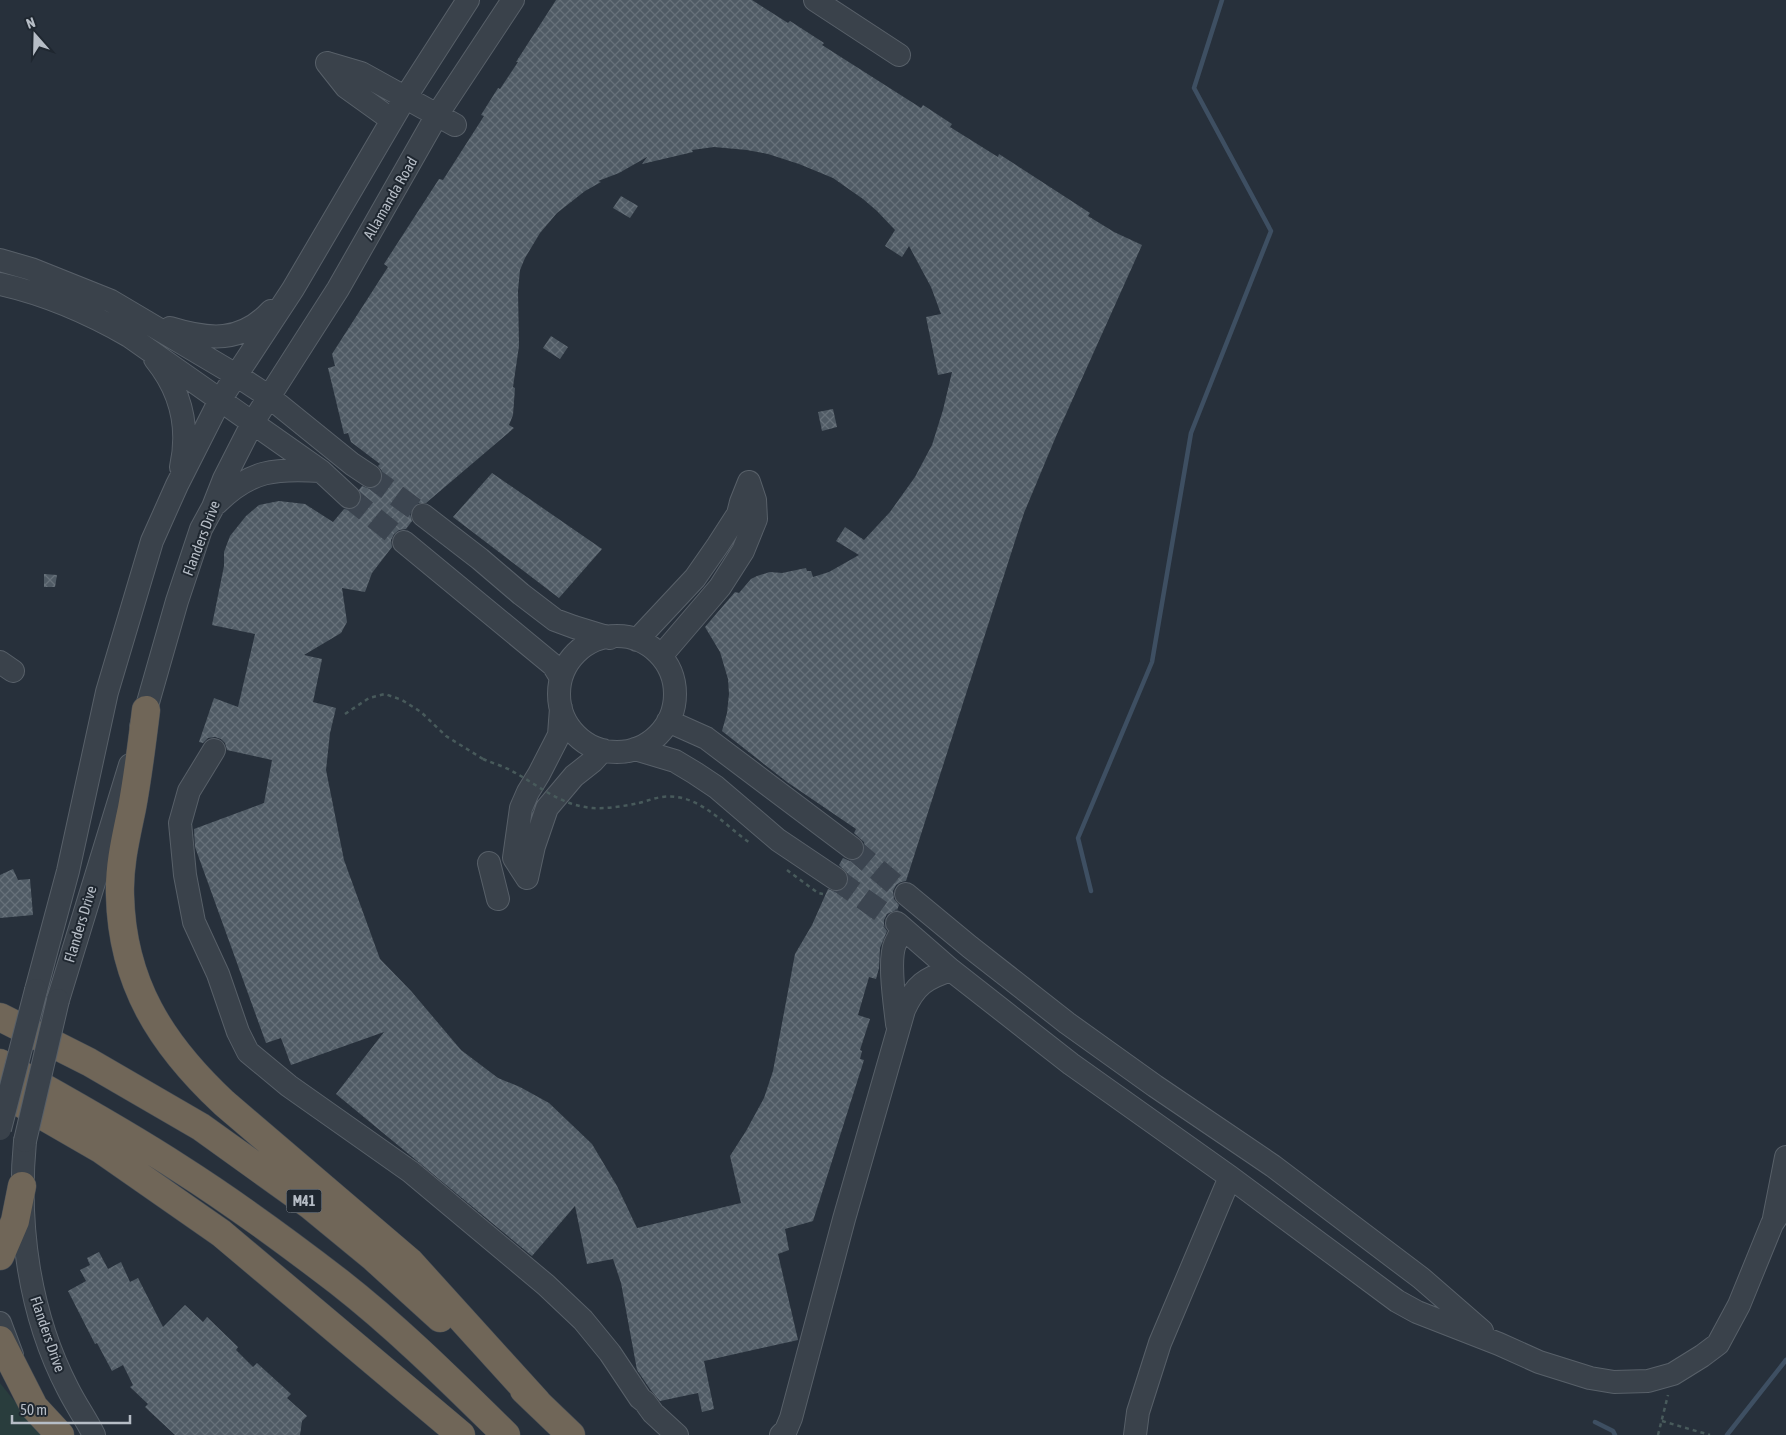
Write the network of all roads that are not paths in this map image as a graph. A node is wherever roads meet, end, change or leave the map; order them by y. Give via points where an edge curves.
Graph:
1 (468, 0) edge
2 (513, 0) edge
3 (851, 0) edge
4 (818, 2) edge
5 (900, 55) dead end
6 (405, 98) junction
7 (392, 120) junction
8 (446, 120) junction
9 (0, 260) edge
10 (0, 284) edge
11 (293, 289) junction
12 (145, 321) junction
13 (146, 347) junction
14 (236, 375) junction
15 (268, 396) junction
16 (220, 400) junction
17 (253, 422) junction
18 (321, 470) junction
19 (370, 476) tunnel mouth
20 (177, 485) junction
21 (349, 497) tunnel mouth
22 (212, 507) junction
23 (423, 515) tunnel mouth
24 (404, 542) tunnel mouth
25 (610, 638) junction
26 (637, 640) junction
27 (661, 656) junction
28 (562, 678) junction
29 (561, 708) junction
30 (146, 710) junction
31 (668, 721) junction
32 (635, 749) junction
33 (214, 750) dead end
34 (602, 750) junction
35 (852, 848) tunnel mouth
36 (489, 863) dead end
37 (829, 887) tunnel mouth
38 (906, 894) tunnel mouth
39 (498, 899) dead end
40 (952, 970) junction
41 (0, 1017) edge
42 (898, 1033) junction
43 (0, 1063) edge
44 (0, 1091) edge
45 (0, 1130) edge
46 (1786, 1157) edge
47 (1230, 1177) junction
48 (22, 1186) junction
49 (1786, 1203) edge
50 (1772, 1224) junction
51 (0, 1256) edge
52 (0, 1323) edge
53 (0, 1340) edge
54 (1499, 1344) junction
55 (537, 1402) junction
56 (60, 1435) edge
57 (94, 1435) edge
58 (461, 1435) edge
59 (506, 1435) edge
60 (571, 1435) edge
61 (677, 1435) edge
62 (781, 1435) edge
63 (1135, 1435) edge

1 - 6 street
2 - 8 street, Allamanda Road
3 - 4 street via 839,4
4 - 5 street
6 - 7 street
6 - 7 street via 361,73 327,63 346,87
6 - 8 street
7 - 11 street
8 - 15 street, Allamanda Road
9 - 12 street via 79,287
10 - 13 street via 71,307
11 - 12 street via 256,325 236,335 209,337
11 - 14 street
12 - 14 street
13 - 16 street
13 - 20 street via 162,367 183,413 184,445
14 - 15 street
14 - 16 street, Flanders Drive
15 - 17 street, Flanders Drive
15 - 19 street
16 - 17 street
16 - 20 street, Flanders Drive
17 - 18 street
17 - 22 street, Flanders Drive
18 - 21 street
18 - 22 street via 266,472 228,491
20 - 45 street, Flanders Drive, bridge via 152,541 107,692 68,871
22 - 30 street, Flanders Drive via 177,601
23 - 25 street via 555,620
24 - 28 street via 553,666
25 - 26 street
25 - 28 street via 596,640 577,652
26 - 27 street
26 - 27 street via 695,578 738,514 749,482 756,519 743,551 720,587
27 - 31 street via 675,690
28 - 29 street
29 - 34 street via 576,734
29 - 34 street via 559,735 521,808 514,858 528,878 534,846 547,808
30 - 48 street, Flanders Drive, bridge via 58,1000 25,1141
30 - 55 highway via 137,781 122,855 120,894 128,958 145,1004 167,1040 200,1080 410,1262
31 - 32 street via 654,738
31 - 35 street via 706,738
32 - 34 street
32 - 37 street via 675,761 695,773 778,840
33 - 61 street via 189,791 180,823 185,875 194,922 248,1052 289,1086 411,1172 546,1285 583,1320 610,1352 640,1398
36 - 39 street
38 - 54 street via 1067,1023 1273,1166 1421,1278
40 - 42 street via 924,981 914,991 904,1010
40 - 42 street via 900,926 893,952
40 - 47 street via 1071,1064
41 - 55 highway, M41 via 89,1062 201,1127 346,1234
42 - 62 street via 844,1219 792,1418
43 - 59 highway via 172,1163 253,1218 340,1283 411,1342
44 - 58 highway via 102,1150 221,1233
46 - 50 street
47 - 54 street via 1397,1301
47 - 63 street via 1160,1344 1138,1412
48 - 51 highway via 15,1221
48 - 57 street, Flanders Drive via 29,1266 42,1326 68,1388
49 - 50 street
50 - 54 street via 1739,1305 1718,1344 1673,1374 1648,1381 1614,1382 1590,1378 1539,1362
52 - 56 street via 27,1387
53 - 56 highway via 34,1407
55 - 60 highway, M41

